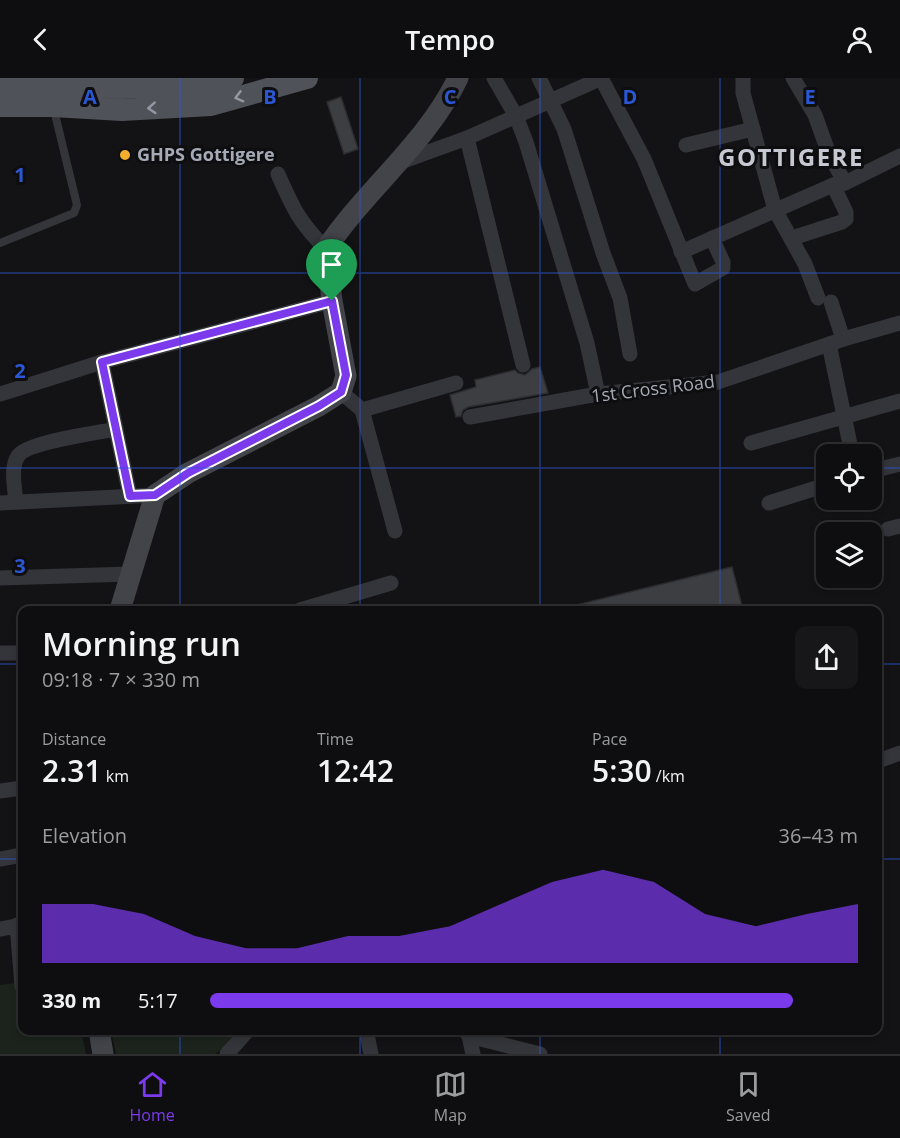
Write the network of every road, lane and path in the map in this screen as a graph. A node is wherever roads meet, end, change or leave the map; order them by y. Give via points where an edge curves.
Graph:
1 (233, 78) edge
2 (307, 78) edge
3 (458, 78) edge
4 (494, 78) edge
5 (539, 78) edge
6 (601, 78) edge
7 (743, 78) edge
8 (793, 78) edge
9 (0, 85) edge
10 (194, 87) edge
11 (551, 99) junction
12 (0, 106) edge
13 (53, 106) junction
14 (516, 116) junction
15 (753, 129) junction
16 (467, 138) junction
17 (686, 145) dead end
18 (900, 156) edge
19 (398, 162) junction
20 (278, 174) dead end
21 (839, 184) junction
22 (775, 210) junction
23 (712, 238) junction
24 (792, 238) junction
25 (0, 243) edge
26 (326, 249) junction
27 (681, 252) junction
28 (332, 301) junction
29 (900, 323) edge
30 (836, 341) junction
31 (630, 354) dead end
32 (102, 362) junction
33 (523, 365) dead end
34 (456, 383) dead end
35 (341, 392) junction
36 (0, 394) edge
37 (598, 394) junction
38 (900, 401) edge
39 (362, 410) junction
40 (470, 417) dead end
41 (844, 417) junction
42 (116, 429) junction
43 (751, 443) dead end
44 (850, 444) edge
45 (900, 464) edge
46 (882, 468) edge
47 (816, 487) edge
48 (155, 495) junction
49 (130, 496) junction
50 (16, 502) junction
51 (0, 503) edge
52 (769, 503) dead end
53 (395, 531) dead end
54 (131, 574) junction
55 (0, 578) edge
56 (392, 584) dead end
57 (121, 606) edge
58 (314, 606) edge
59 (0, 653) edge
60 (18, 653) edge
61 (900, 753) edge
62 (882, 760) edge
63 (18, 789) edge
64 (0, 791) edge
65 (18, 856) edge
66 (0, 859) edge
67 (18, 925) edge
68 (0, 929) edge
69 (100, 1035) edge
70 (244, 1035) edge
71 (367, 1035) edge
72 (468, 1035) edge
73 (474, 1035) edge
74 (103, 1054) edge
75 (227, 1054) edge
76 (371, 1054) edge
77 (473, 1054) edge
78 (538, 1054) edge

1 - 10 main road
2 -> 10 main road
3 - 19 street via 449,97
4 - 14 street
5 - 11 street
6 - 11 street
6 - 27 street via 644,159
7 - 15 street
8 - 21 street via 815,115
9 - 10 main road
10 -> 13 main road via 122,110
11 - 14 street
11 - 31 street via 620,298
12 - 13 main road
13 - 25 lane via 78,205 74,213 64,218
14 - 16 street
14 - 37 street via 587,343
15 - 17 street
15 - 22 street
16 - 19 street
16 - 33 street
18 - 21 street
19 - 26 street via 360,203
20 - 26 street via 295,213
21 - 22 street
21 - 24 street via 846,219
22 - 23 street
22 - 24 street
23 - 27 street
23 - 27 street via 723,268 696,284
24 - 30 street via 825,300
26 - 28 street
28 - 32 street
28 - 35 street via 346,375
29 - 30 street, 1st Cross Road
30 - 37 street, 1st Cross Road via 718,382
30 - 41 street
32 - 36 street
32 - 42 street
34 - 39 street
35 - 39 street
35 - 48 street via 188,473
37 - 40 street, 1st Cross Road
38 - 41 street
39 - 53 street
41 - 43 street
41 - 44 street
42 - 49 street
42 - 50 street via 27,448 14,465
45 - 46 street
47 - 52 street
48 - 49 street
48 - 54 street
49 - 50 street
50 - 51 street
54 - 55 street
54 - 57 street
56 - 58 street
59 - 60 street
61 - 62 street
63 - 64 street
65 - 66 street
67 - 68 street
69 - 74 street
70 - 75 street
71 - 76 street
72 - 77 street
73 - 78 street

